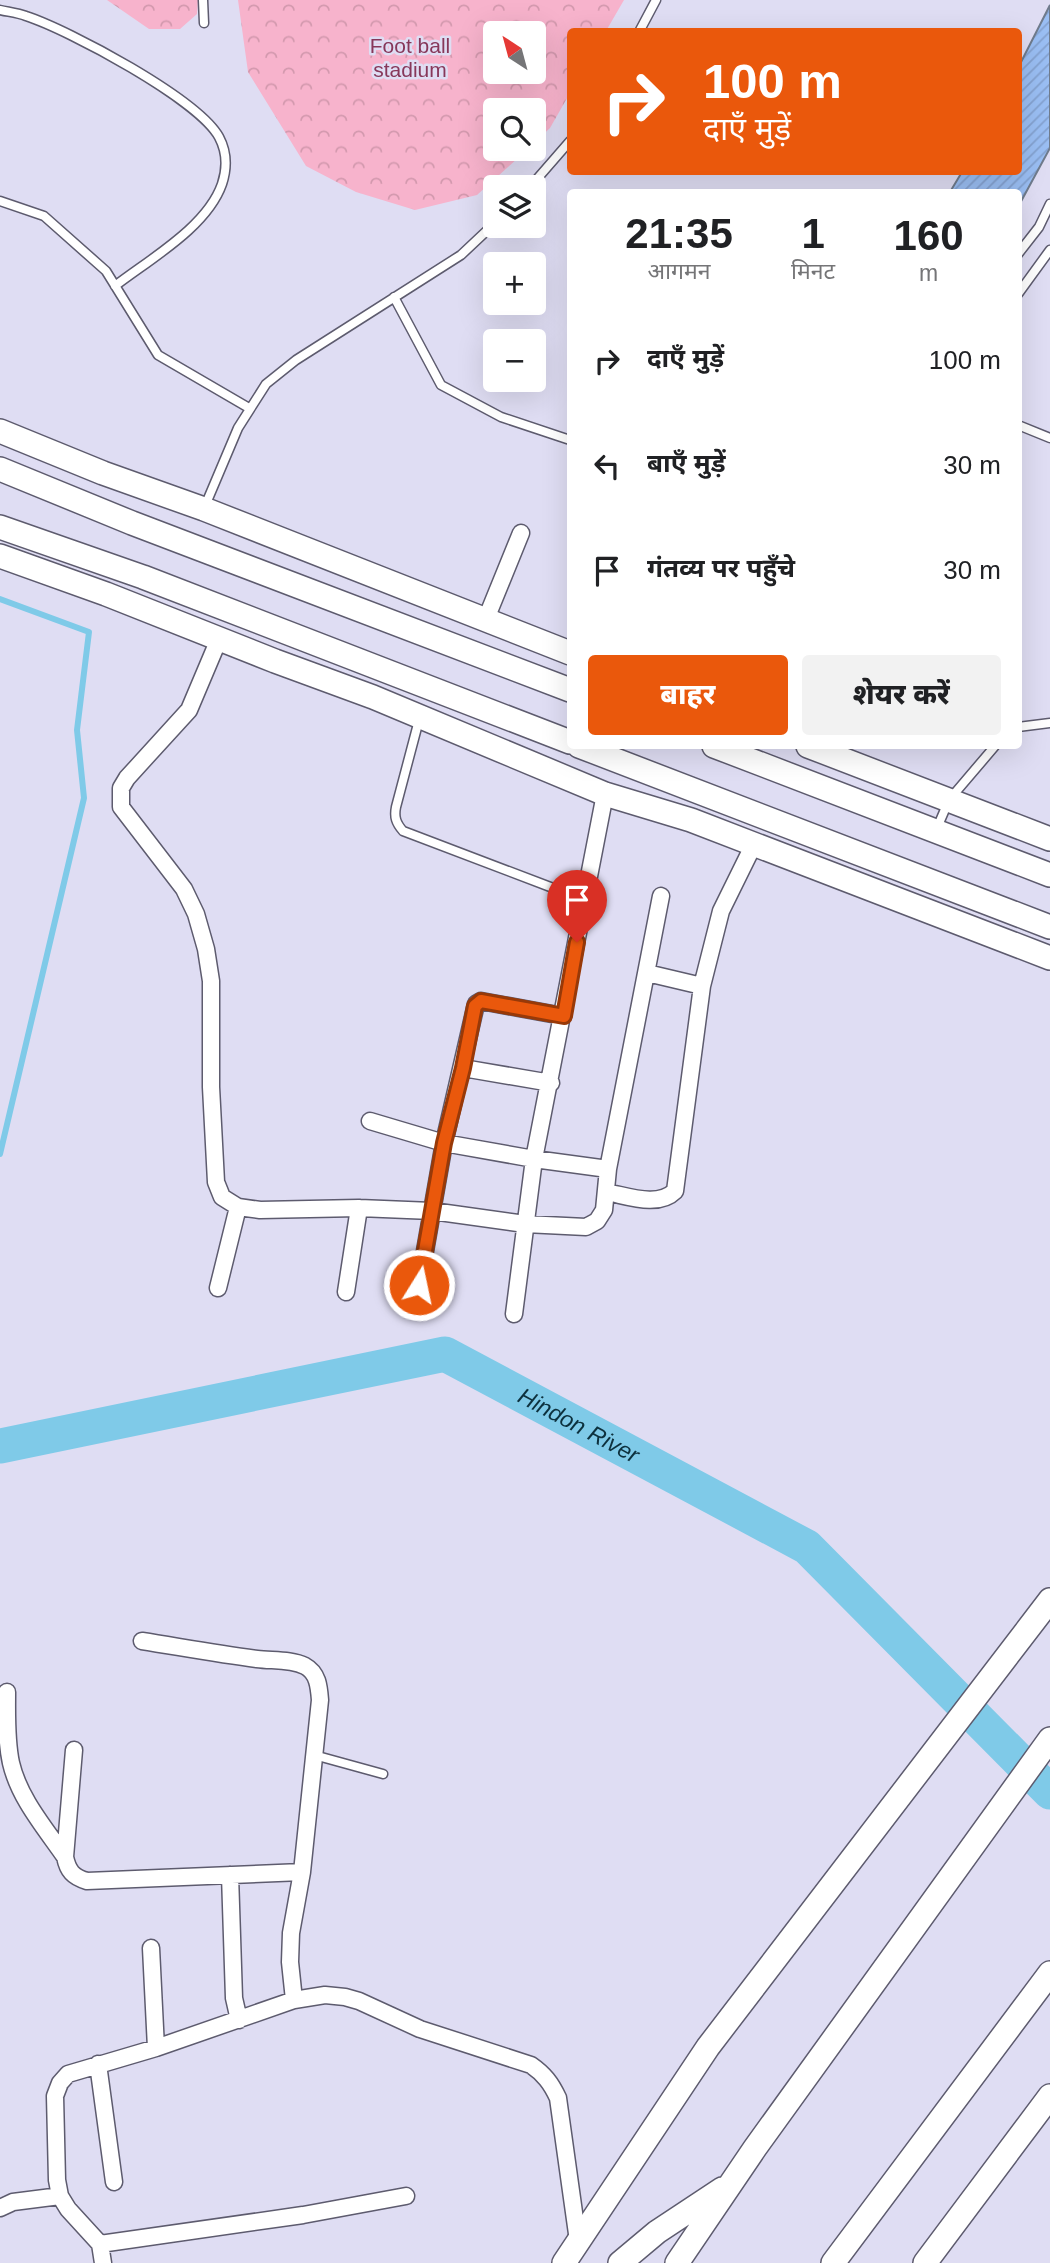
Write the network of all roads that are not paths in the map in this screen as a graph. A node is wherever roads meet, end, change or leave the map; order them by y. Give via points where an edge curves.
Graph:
1 (203, 0) edge
2 (656, 0) edge
3 (0, 10) edge
4 (204, 23) dead end
5 (641, 28) edge
6 (567, 144) edge
7 (540, 175) edge
8 (0, 201) edge
9 (1050, 205) edge
10 (483, 234) edge
11 (1022, 249) edge
12 (1050, 250) edge
13 (115, 286) junction
14 (1022, 288) edge
15 (394, 298) junction
16 (249, 408) junction
17 (1022, 427) edge
18 (0, 431) edge
19 (1050, 438) edge
20 (567, 439) edge
21 (0, 469) edge
22 (204, 509) junction
23 (0, 527) edge
24 (521, 533) dead end
25 (0, 556) edge
26 (338, 561) junction
27 (323, 595) junction
28 (485, 619) junction
29 (219, 639) junction
30 (567, 652) edge
31 (567, 689) edge
32 (420, 717) junction
33 (1050, 723) edge
34 (1022, 726) edge
35 (567, 741) edge
36 (587, 749) edge
37 (722, 749) edge
38 (816, 749) edge
39 (992, 749) edge
40 (605, 794) junction
41 (949, 800) junction
42 (936, 831) junction
43 (1050, 839) edge
44 (754, 844) junction
45 (1050, 875) edge
46 (553, 888) dead end
47 (661, 896) dead end
48 (1050, 927) edge
49 (1050, 958) edge
50 (647, 973) junction
51 (702, 986) junction
52 (564, 1016) junction
53 (463, 1068) junction
54 (551, 1083) junction
55 (370, 1121) dead end
56 (444, 1143) junction
57 (534, 1159) junction
58 (608, 1169) junction
59 (606, 1192) junction
60 (238, 1207) junction
61 (359, 1208) junction
62 (432, 1211) junction
63 (525, 1224) junction
64 (419, 1285) dead end
65 (218, 1288) dead end
66 (346, 1292) dead end
67 (514, 1314) dead end
68 (1049, 1601) edge
69 (142, 1641) dead end
70 (7, 1692) dead end
71 (1050, 1740) edge
72 (74, 1750) dead end
73 (314, 1755) junction
74 (383, 1774) dead end
75 (65, 1857) junction
76 (302, 1872) junction
77 (230, 1875) junction
78 (151, 1948) dead end
79 (1050, 1973) edge
80 (294, 2000) junction
81 (239, 2020) junction
82 (156, 2048) junction
83 (99, 2064) junction
84 (1050, 2096) edge
85 (114, 2182) dead end
86 (731, 2183) junction
87 (60, 2196) junction
88 (406, 2196) dead end
89 (0, 2208) edge
90 (578, 2241) junction
91 (100, 2244) junction
92 (103, 2263) edge
93 (564, 2263) edge
94 (620, 2263) edge
95 (677, 2263) edge
96 (833, 2263) edge
97 (925, 2263) edge

1 - 4 lane
2 - 5 lane
3 - 13 lane via 60,30 164,88 219,136 226,156 223,183 212,205 189,229
6 - 7 lane
8 - 13 lane via 44,216 106,271
9 - 11 lane
10 - 15 lane via 461,255
12 - 14 lane
13 - 16 lane via 158,355
15 - 16 lane via 296,360 266,384
15 - 20 lane via 441,385 501,417
16 - 22 lane
17 - 19 lane
18 - 22 street
21 - 27 street
22 - 26 street
23 - 35 street via 74,551
24 - 28 street
25 - 29 street
26 - 27 street
26 - 28 street
27 - 31 street
28 - 30 street
29 - 32 street
29 - 60 street via 189,710 127,778 120,797 127,818 169,867 196,914 211,981 216,1182 222,1197
32 - 40 street
32 - 46 lane via 394,816 398,825 403,831
33 - 34 lane
36 - 48 street
37 - 42 street
38 - 41 street
39 - 41 lane
40 - 44 street
40 - 52 street
41 - 42 lane
41 - 43 street
42 - 45 street
44 - 49 street
44 - 51 street via 721,911
47 - 50 street
50 - 51 street
50 - 58 street
51 - 59 street via 675,1191 658,1201
52 - 53 street via 479,1001
52 - 54 street
53 - 54 street
53 - 56 street
54 - 57 street
55 - 56 street
56 - 57 street
56 - 62 street
57 - 58 street
57 - 63 street
58 - 59 street
59 - 63 street via 604,1210 586,1227
60 - 61 street
60 - 65 street
61 - 62 street
61 - 66 street
62 - 63 street
62 - 64 street
63 - 67 street
68 - 90 street via 708,2047
69 - 73 street via 307,1667 319,1686
70 - 75 street via 8,1748 16,1780
71 - 86 street
72 - 75 street
73 - 74 lane
73 - 76 street
75 - 77 street via 76,1878 87,1881
76 - 77 street
76 - 80 street via 291,1933
77 - 81 street via 233,1987
78 - 82 street
79 - 96 street
80 - 81 street
80 - 90 street via 345,1997 542,2072 558,2098
81 - 82 street
82 - 83 street
83 - 85 street
83 - 87 street via 68,2074 55,2096
84 - 97 street
86 - 94 street via 657,2232
86 - 95 street
87 - 89 street
87 - 91 street
88 - 91 street
90 - 93 street
91 - 92 street

